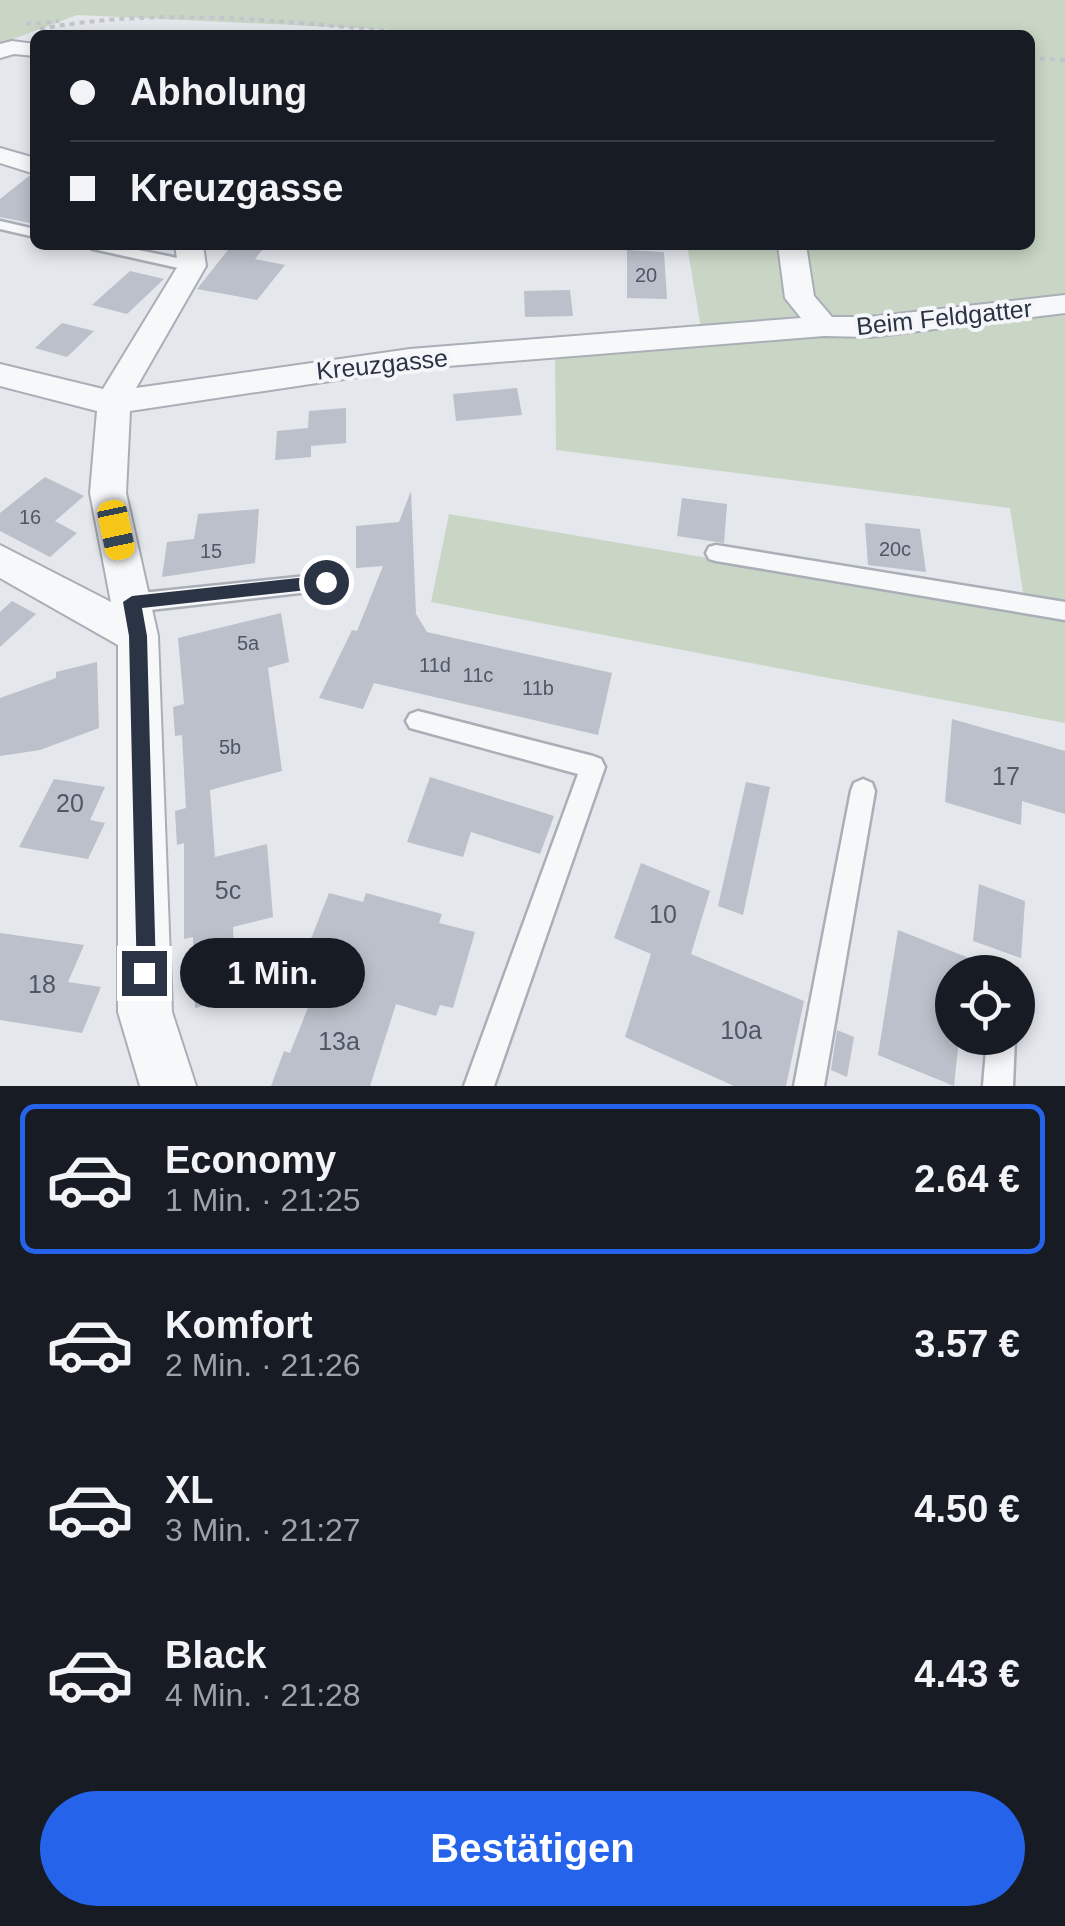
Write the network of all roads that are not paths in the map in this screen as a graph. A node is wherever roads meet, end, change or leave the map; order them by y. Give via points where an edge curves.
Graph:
1 (0, 155) edge
2 (30, 164) edge
3 (0, 225) edge
4 (30, 231) edge
5 (137, 250) edge
6 (793, 250) edge
7 (190, 256) edge
8 (1065, 304) edge
9 (824, 326) junction
10 (652, 340) joint
11 (0, 374) edge
12 (114, 402) junction
13 (716, 553) dead end
14 (0, 560) edge
15 (326, 582) dead end
16 (1065, 611) edge
17 (135, 619) junction
18 (418, 721) dead end
19 (864, 791) dead end
20 (1001, 1055) edge
21 (168, 1086) edge
22 (479, 1086) edge
23 (809, 1086) edge
24 (998, 1086) edge

1 - 2 street
3 - 4 lane
5 - 7 lane
6 - 9 street via 800,298
7 - 12 street
8 - 9 street, Beim Feldgatter via 870,327
9 - 10 street, Beim Feldgatter
10 - 12 street, Kreuzgasse via 410,359
11 - 12 street, Kreuzgasse
12 - 17 street via 108,493
13 - 16 lane
14 - 17 street
15 - 17 lane
17 - 21 street via 145,1012
18 - 22 lane via 593,767
19 - 23 lane
20 - 24 lane

